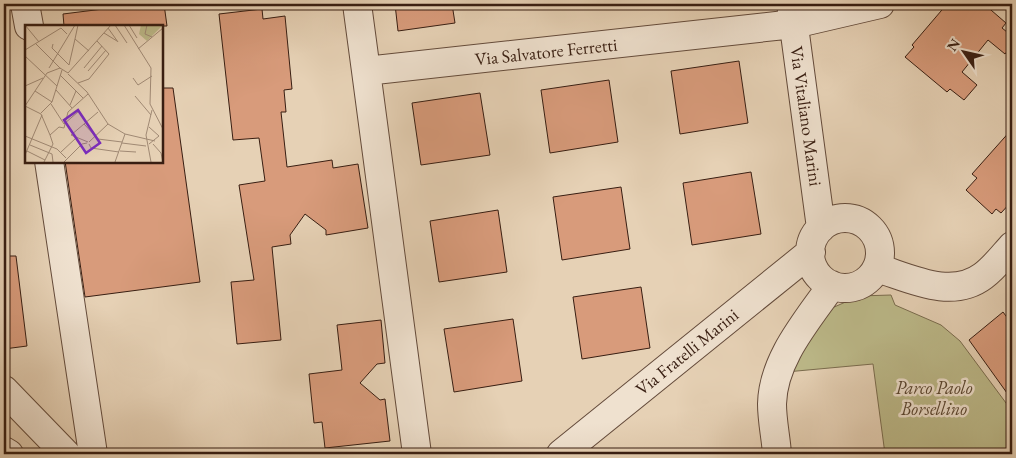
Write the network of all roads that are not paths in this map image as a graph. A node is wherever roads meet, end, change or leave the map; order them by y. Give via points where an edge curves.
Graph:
1 (25, 4) edge
2 (357, 4) edge
3 (880, 4) edge
4 (792, 14) edge
5 (29, 25) edge
6 (366, 71) junction
7 (49, 162) edge
8 (816, 240) junction
9 (1012, 246) edge
10 (877, 268) junction
11 (832, 286) junction
12 (4, 390) edge
13 (4, 451) edge
14 (10, 454) edge
15 (66, 454) edge
16 (93, 454) edge
17 (417, 454) edge
18 (563, 454) edge
19 (777, 454) edge

1 - 5 street
2 - 6 street
3 - 4 street, Via Salvatore Ferretti
4 - 6 street, Via Salvatore Ferretti
4 - 8 street, Via Vitaliano Marini
6 - 17 street
7 - 16 street
8 - 10 street via 831,221 843,218 866,224 879,244
8 - 11 street via 812,262 816,272
8 - 18 street, Via Fratelli Marini
9 - 10 street via 982,277 956,288 933,285
10 - 11 street via 863,283 853,287
11 - 19 street via 788,350 777,376 772,404
12 - 15 street
13 - 14 street

